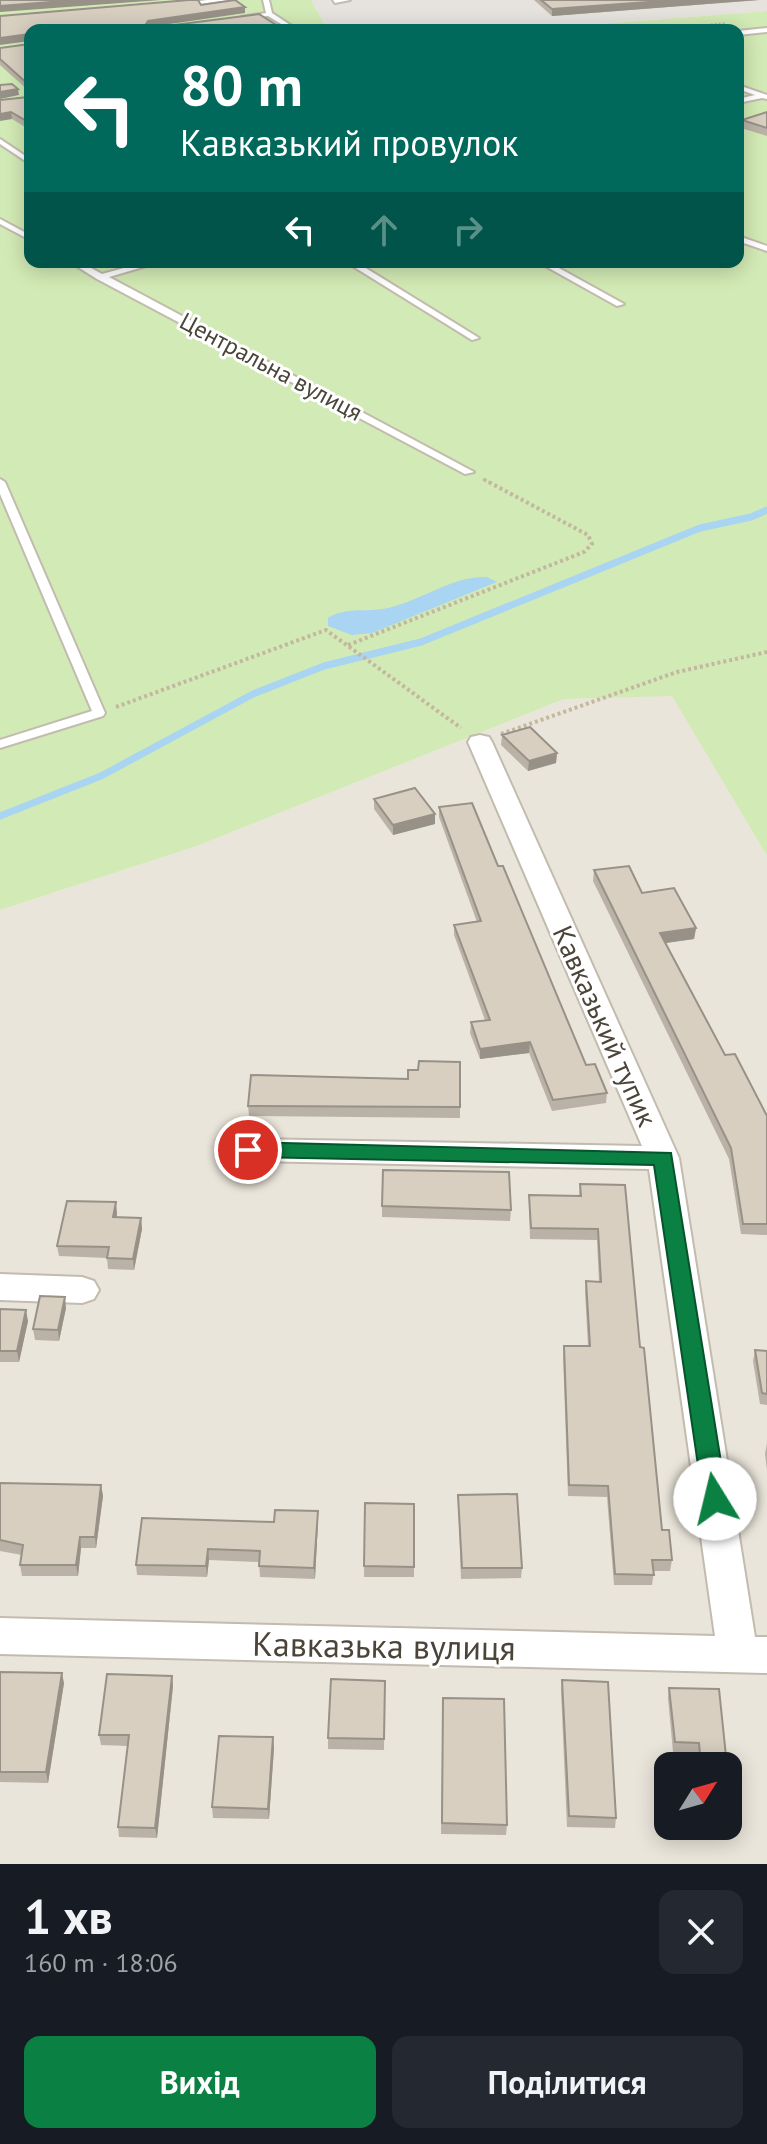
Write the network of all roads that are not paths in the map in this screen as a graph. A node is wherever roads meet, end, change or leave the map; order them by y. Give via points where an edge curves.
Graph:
1 (226, 0) edge
2 (266, 0) edge
3 (347, 0) edge
4 (335, 1) edge
5 (173, 4) edge
6 (269, 14) junction
7 (240, 18) edge
8 (285, 24) edge
9 (767, 30) edge
10 (744, 32) edge
11 (744, 89) edge
12 (764, 96) edge
13 (744, 100) edge
14 (0, 141) edge
15 (24, 150) edge
16 (15, 152) junction
17 (0, 156) edge
18 (24, 158) edge
19 (0, 221) edge
20 (24, 235) edge
21 (744, 240) edge
22 (767, 249) edge
23 (84, 268) edge
24 (134, 268) edge
25 (360, 268) edge
26 (553, 268) edge
27 (100, 277) junction
28 (620, 304) dead end
29 (475, 338) dead end
30 (469, 472) road end
31 (0, 482) edge
32 (480, 742) road end
33 (0, 744) edge
34 (248, 1150) dead end
35 (663, 1158) junction
36 (0, 1287) edge
37 (82, 1290) dead end
38 (0, 1636) edge
39 (753, 1655) edge

1 - 5 lane
2 - 6 lane
3 - 4 lane
6 - 7 lane
6 - 8 lane
9 - 10 lane
11 - 12 lane
12 - 13 lane
14 - 16 lane
15 - 16 lane
16 - 17 lane
16 - 18 lane
19 - 20 lane
21 - 22 lane
23 - 27 lane, Центральна вулиця
24 - 27 lane
25 - 29 lane
26 - 28 lane
27 - 30 lane, Центральна вулиця
31 - 33 lane via 99,713
32 - 35 street, Кавказький тупик
34 - 35 street
35 - 39 street, Кавказький тупик
36 - 37 street
38 - 39 street, Кавказька вулиця

